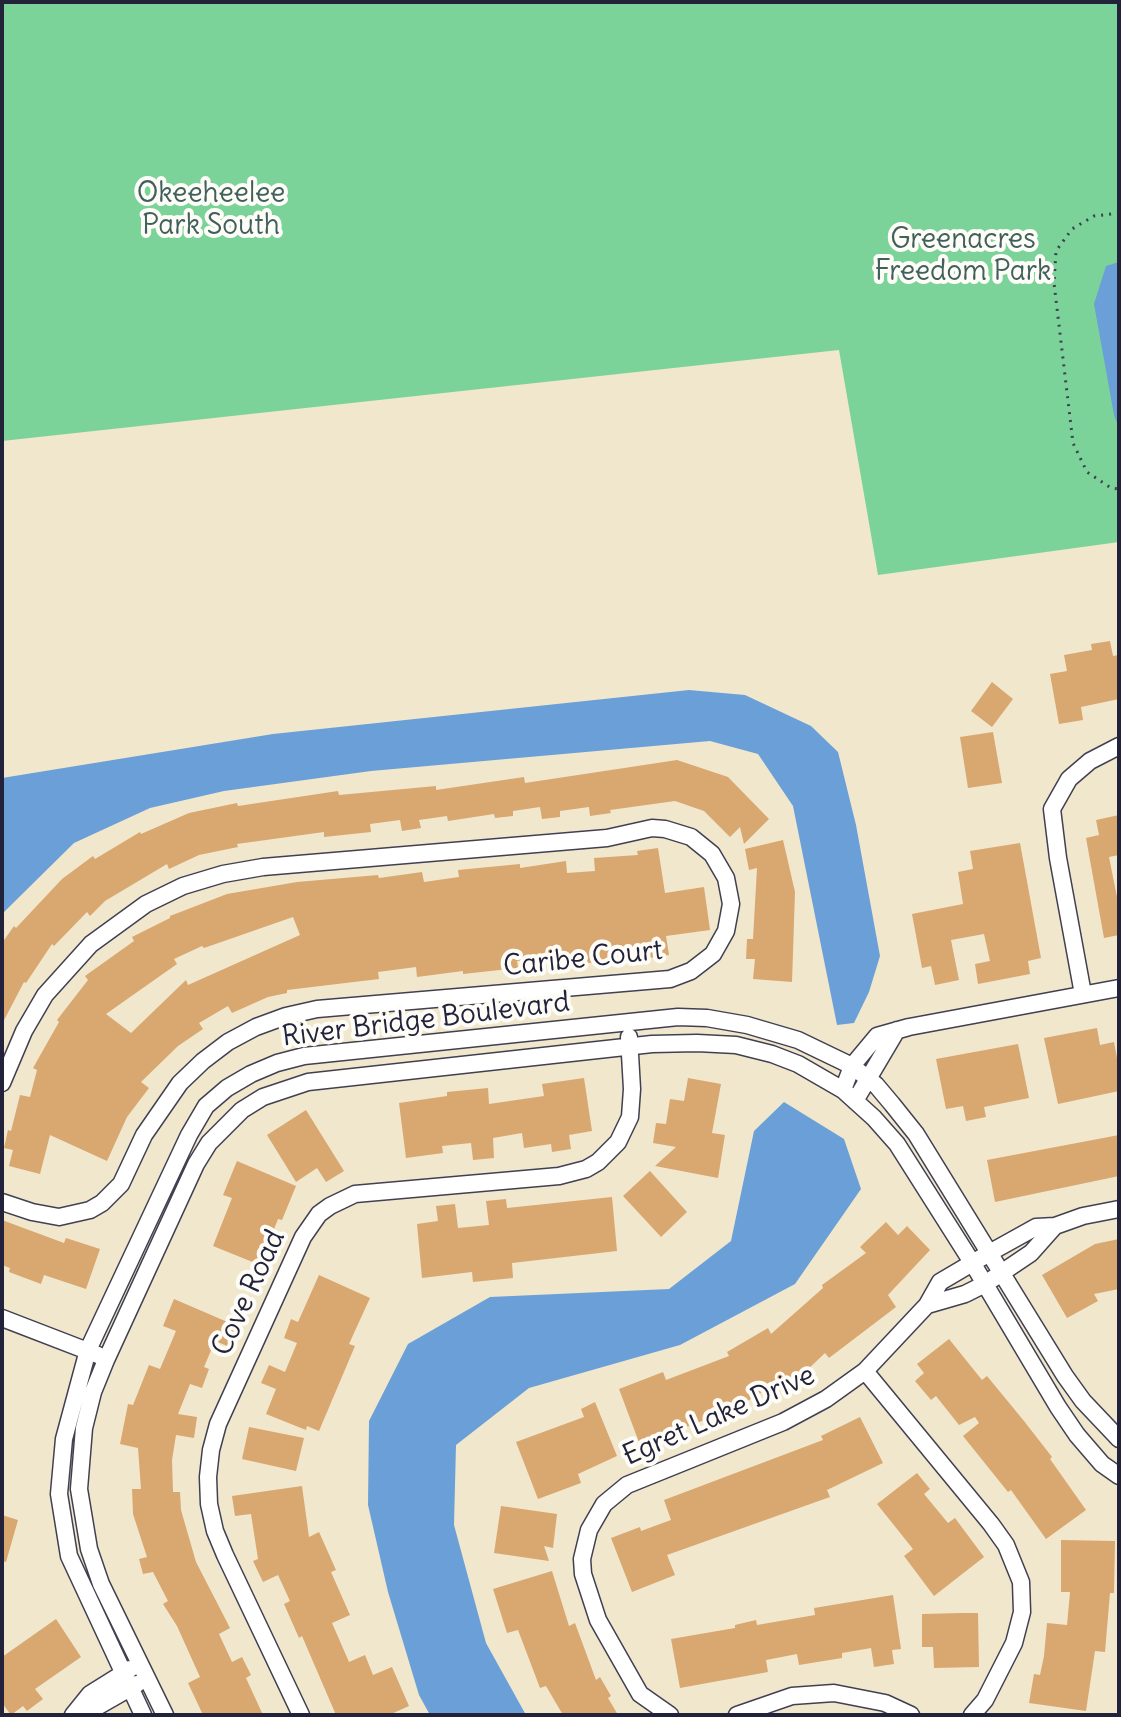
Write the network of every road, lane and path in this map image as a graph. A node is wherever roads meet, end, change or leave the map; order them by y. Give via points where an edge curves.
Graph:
1 (1119, 213) edge
2 (1119, 489) edge
3 (1119, 746) edge
4 (1119, 988) edge
5 (1083, 994) junction
6 (628, 1022) junction
7 (897, 1030) junction
8 (629, 1046) junction
9 (852, 1066) junction
10 (868, 1078) junction
11 (2, 1083) edge
12 (849, 1095) junction
13 (2, 1202) edge
14 (1119, 1209) edge
15 (1055, 1226) junction
16 (991, 1252) junction
17 (973, 1264) junction
18 (1002, 1270) junction
19 (985, 1284) junction
20 (927, 1305) junction
21 (2, 1318) edge
22 (88, 1350) junction
23 (106, 1360) junction
24 (865, 1371) junction
25 (1119, 1439) edge
26 (1119, 1476) edge
27 (143, 1670) junction
28 (127, 1681) junction
29 (75, 1713) edge
30 (143, 1715) edge
31 (165, 1715) edge
32 (301, 1715) edge
33 (670, 1715) edge
34 (737, 1715) edge
35 (911, 1715) edge
36 (972, 1715) edge

1 - 2 path via 1094,216 1072,229 1056,251 1054,283 1073,443 1087,472
3 - 5 street via 1069,779 1052,809
4 - 5 street
5 - 7 street
6 - 8 street, Cove Road
6 - 9 street, River Bridge Boulevard via 678,1017 747,1025 798,1040
6 - 22 street, River Bridge Boulevard via 304,1056 227,1088 206,1106 174,1165
7 - 9 street via 877,1036
7 - 10 street
8 - 12 street, River Bridge Boulevard via 736,1045 798,1064
8 - 23 street, River Bridge Boulevard via 308,1082 242,1110 196,1164
8 - 32 street, Cove Road via 630,1117 618,1142 598,1162 559,1176 355,1194 319,1214 303,1237 218,1424 208,1477 220,1543
9 - 10 street, River Bridge Boulevard
9 - 12 street
10 - 12 street
10 - 16 street, River Bridge Boulevard via 916,1134
11 - 13 street, Caribe Court via 45,995 91,944 146,904 223,874 607,838 652,828 691,837 712,854 726,878 731,904 726,931 713,954 691,971 670,979 286,1016 228,1042 180,1083 144,1135 121,1184 102,1203 59,1217
12 - 17 street, River Bridge Boulevard via 897,1144
14 - 15 street, Egret Lake Drive
15 - 16 street, Egret Lake Drive via 1036,1227
15 - 18 street via 1031,1253
16 - 17 street, Egret Lake Drive
16 - 18 street, River Bridge Boulevard
17 - 19 street, River Bridge Boulevard
17 - 20 street, Egret Lake Drive via 940,1282
18 - 19 street
18 - 25 street, River Bridge Boulevard via 1065,1376
19 - 20 street
19 - 26 street, River Bridge Boulevard via 1077,1435
20 - 24 street, Egret Lake Drive
21 - 22 street
22 - 23 street
22 - 28 street, River Bridge Boulevard via 64,1439 59,1494 69,1556
23 - 27 street, River Bridge Boulevard via 84,1428 81,1513 101,1584
24 - 33 street, Egret Lake Drive via 783,1422 627,1485 595,1516 582,1559 598,1620 640,1694
24 - 36 street via 991,1524 1021,1582 1022,1612 1014,1643
27 - 28 street
27 - 31 street, River Bridge Boulevard
28 - 29 street via 90,1694
28 - 30 street, River Bridge Boulevard
34 - 35 street via 792,1696 834,1693 885,1703

